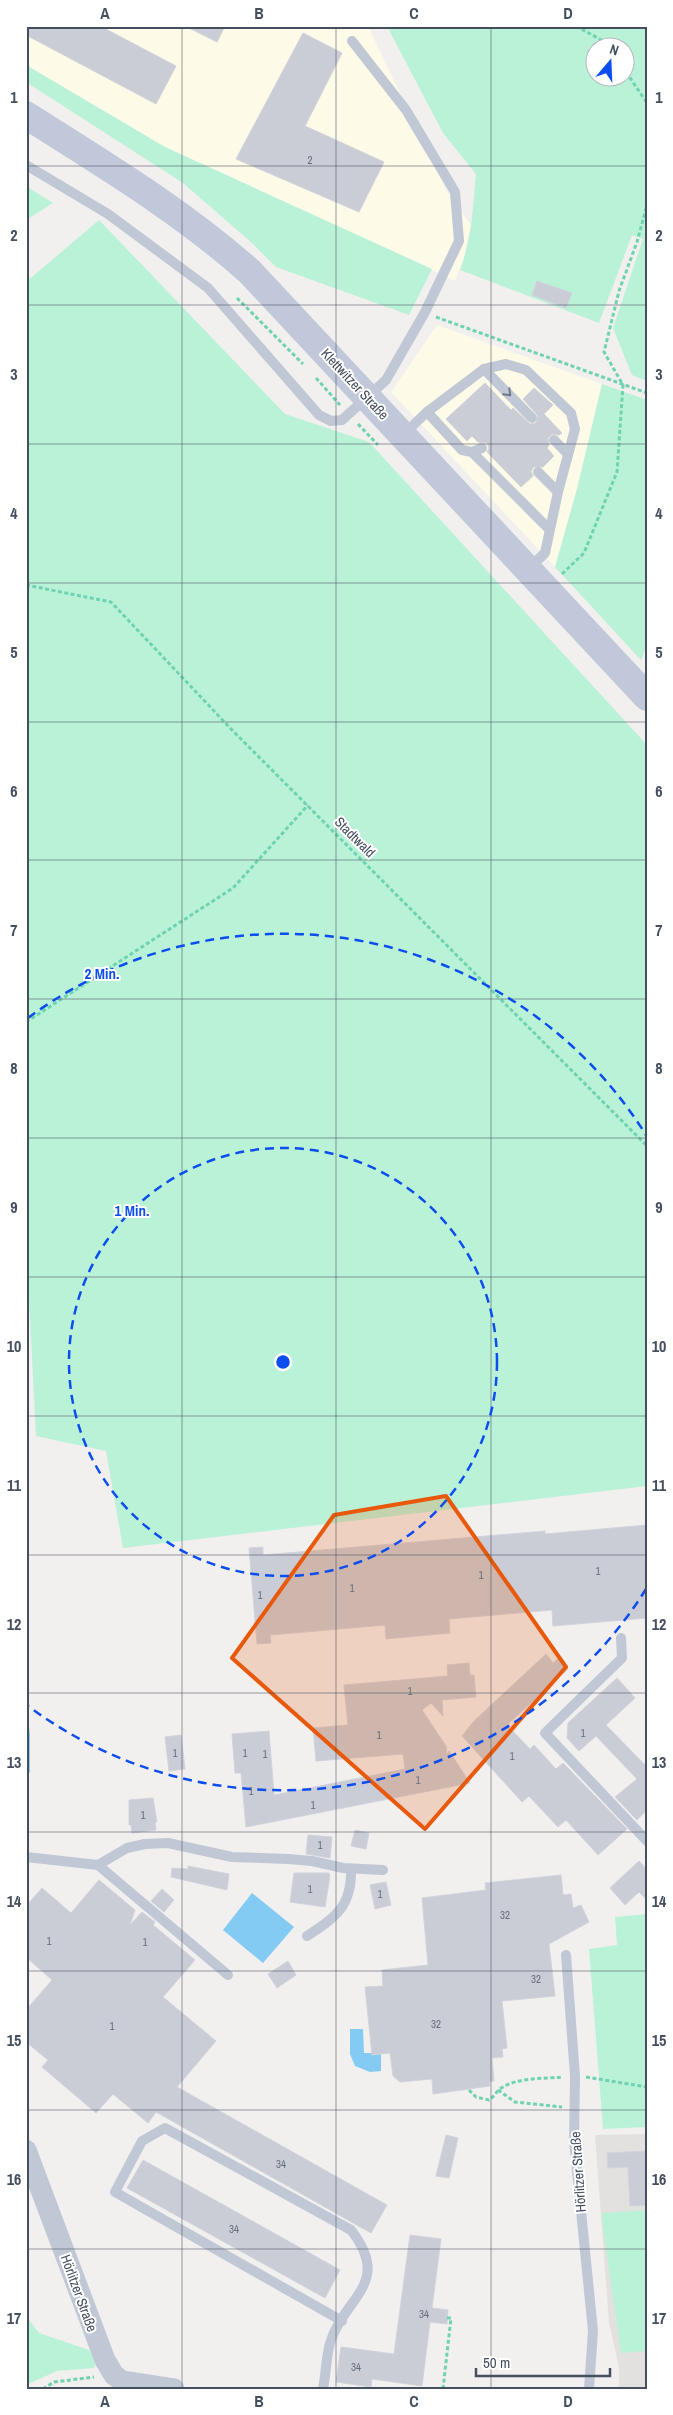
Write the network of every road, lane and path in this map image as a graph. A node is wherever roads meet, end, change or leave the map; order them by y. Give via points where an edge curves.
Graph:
1 (576, 26) edge
2 (598, 38) edge
3 (352, 40) dead end
4 (636, 87) edge
5 (647, 103) edge
6 (26, 115) edge
7 (26, 165) edge
8 (647, 205) edge
9 (425, 312) junction
10 (484, 369) junction
11 (623, 385) junction
12 (647, 394) edge
13 (368, 398) junction
14 (427, 412) junction
15 (532, 418) dead end
16 (403, 435) junction
17 (554, 440) dead end
18 (482, 448) dead end
19 (472, 452) junction
20 (568, 454) junction
21 (538, 472) dead end
22 (558, 492) junction
23 (549, 529) junction
24 (527, 569) junction
25 (558, 578) dead end
26 (26, 585) edge
27 (647, 697) edge
28 (308, 805) junction
29 (26, 1022) edge
30 (647, 1146) edge
31 (621, 1638) dead end
32 (647, 1840) edge
33 (26, 1856) edge
34 (98, 1865) junction
35 (351, 1869) junction
36 (383, 1870) dead end
37 (307, 1936) dead end
38 (566, 1956) dead end
39 (228, 1975) dead end
40 (575, 2076) junction
41 (647, 2087) edge
42 (469, 2090) dead end
43 (498, 2090) junction
44 (575, 2109) junction
45 (26, 2150) edge
46 (448, 2318) dead end
47 (342, 2321) junction
48 (114, 2375) junction
49 (42, 2389) edge
50 (174, 2389) edge
51 (323, 2389) edge
52 (443, 2389) edge
53 (589, 2389) edge

1 - 2 path
3 - 9 lane via 406,110 456,192 459,241
4 - 5 path
6 - 13 main road, Klettwitzer Straße via 214,240 250,272
7 - 13 lane via 108,214 208,288 319,416 330,421 342,420
8 - 11 path via 619,291 604,352
9 - 11 path
9 - 13 lane via 386,380
10 - 14 lane
10 -> 15 lane
10 - 20 lane via 506,364 526,370 571,413 575,429
11 - 12 path
11 - 25 path via 617,472 584,553
13 - 16 main road, Klettwitzer Straße
14 - 16 lane
14 - 19 lane via 462,450
16 - 24 main road, Klettwitzer Straße
17 - 20 lane
18 - 19 lane
19 - 23 lane
20 - 22 lane
21 - 22 lane
22 - 23 lane
23 - 24 lane via 545,553
24 - 27 main road, Klettwitzer Straße
26 - 28 path, Stadtwald via 111,602
28 - 29 path via 233,888
28 - 30 path, Stadtwald
31 - 32 lane via 622,1658 545,1733
33 - 34 lane
34 - 35 lane via 127,1848 168,1843 232,1857 312,1861
34 - 39 lane
35 - 36 lane
35 - 37 lane via 351,1884 342,1907 334,1918
38 - 40 lane, Hörlitzer Straße
40 - 41 path
40 - 43 path via 513,2082
40 - 44 lane, Hörlitzer Straße
42 - 43 path via 476,2097 489,2100
43 - 44 path via 515,2102
44 - 53 lane, Hörlitzer Straße via 574,2141 593,2331
45 - 48 street, Hörlitzer Straße via 98,2346
46 - 52 path via 451,2318
47 - 47 lane via 364,2288 368,2273 364,2246 351,2230 166,2128 142,2141 115,2192
47 - 51 lane via 331,2342
48 - 49 path via 54,2382
48 - 50 street via 133,2383

